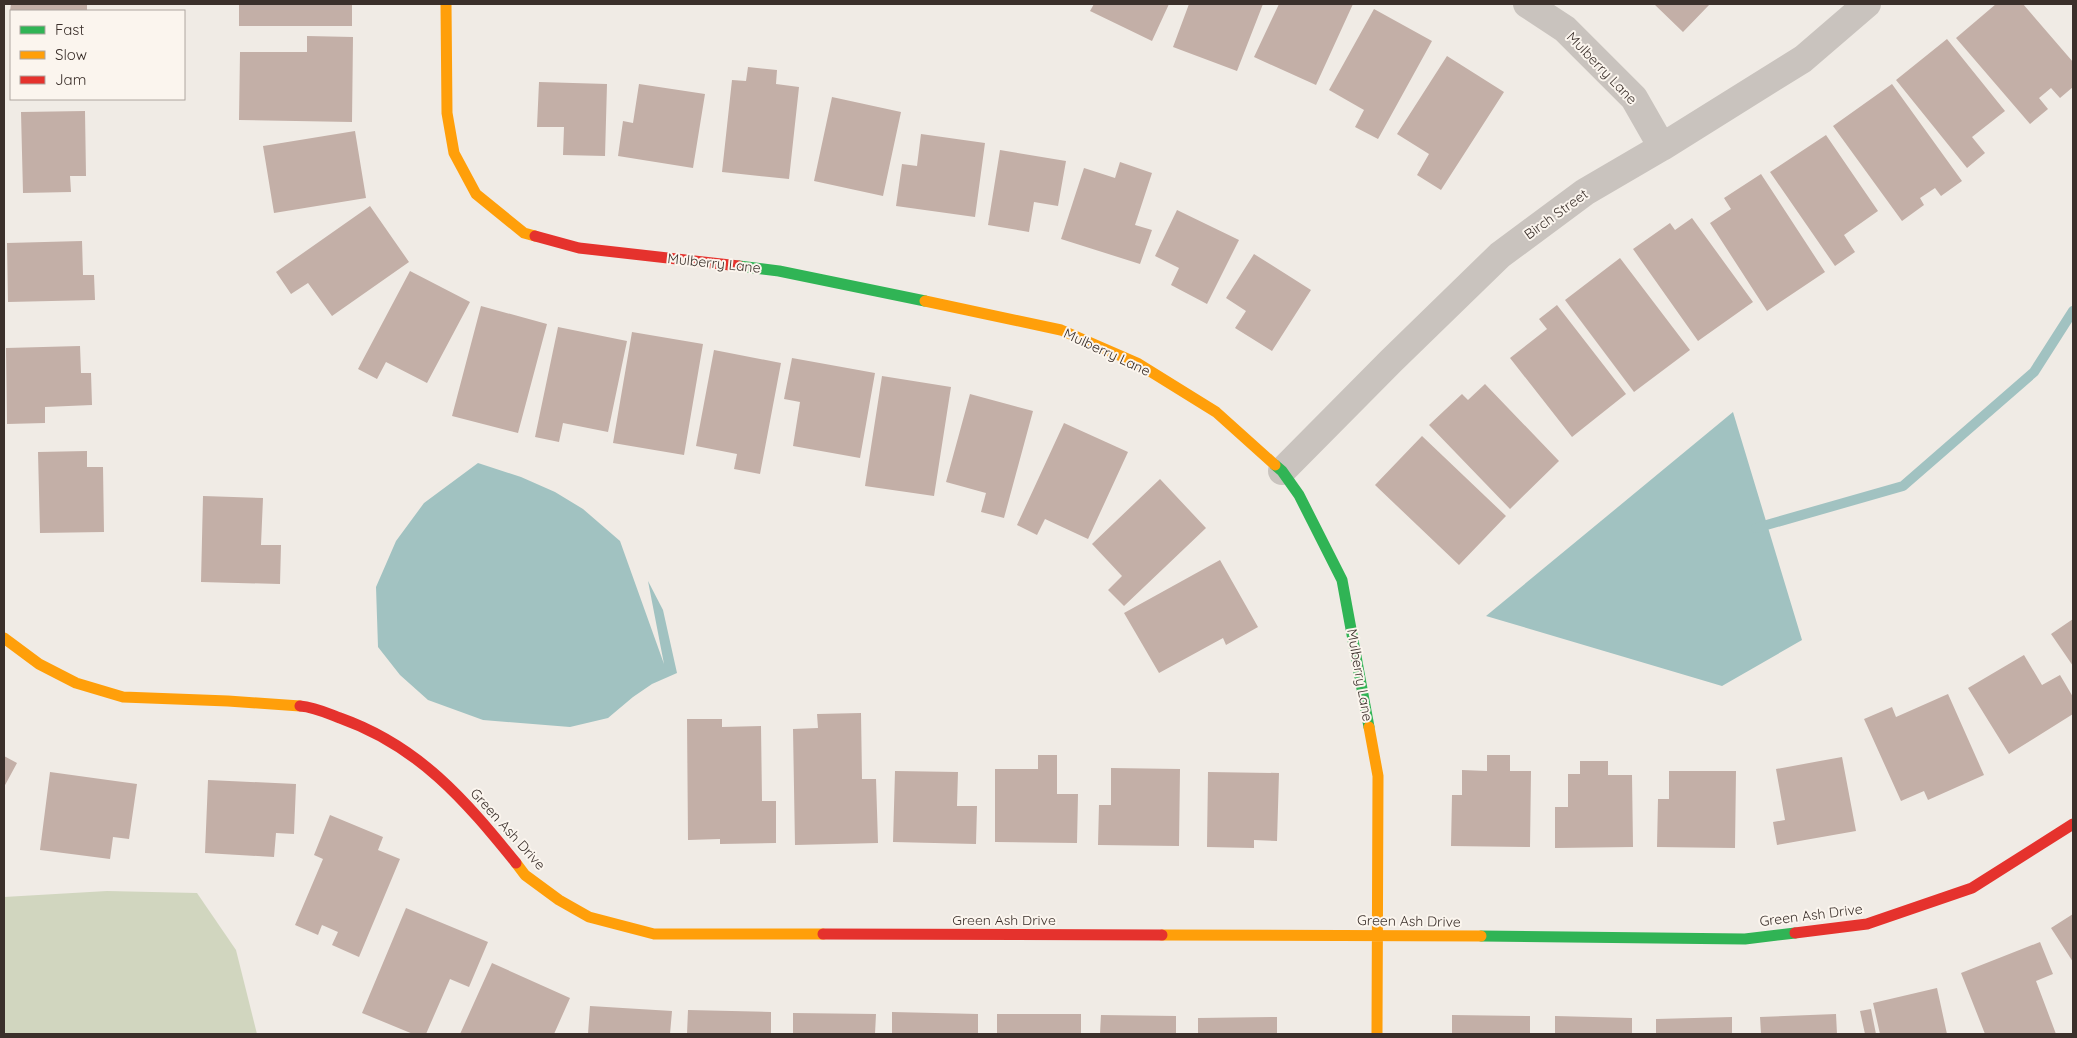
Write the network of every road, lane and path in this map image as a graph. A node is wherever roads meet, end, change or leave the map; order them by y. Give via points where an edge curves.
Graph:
1 (446, 4) edge
2 (1527, 4) edge
3 (1867, 4) edge
4 (1662, 147) junction
5 (1282, 471) junction
6 (4, 638) edge
7 (2073, 824) edge
8 (1378, 935) junction
9 (1376, 1034) edge

1 - 5 street, Mulberry Lane via 447,113 454,153 476,194 524,232 579,248 779,271 1061,330 1137,363 1216,412
2 - 4 street, Mulberry Lane via 1565,30 1634,98
3 - 4 street, Birch Street via 1803,59
4 - 5 street, Birch Street via 1585,192 1500,255
5 - 8 street, Mulberry Lane via 1299,495 1342,580 1378,776
6 - 8 street, Green Ash Drive via 39,664 76,683 123,697 310,708 364,726 419,759 475,812 525,875 559,900 589,917 654,934
7 - 8 street, Green Ash Drive via 1972,888 1867,924 1745,939
8 - 9 street, Mulberry Lane

